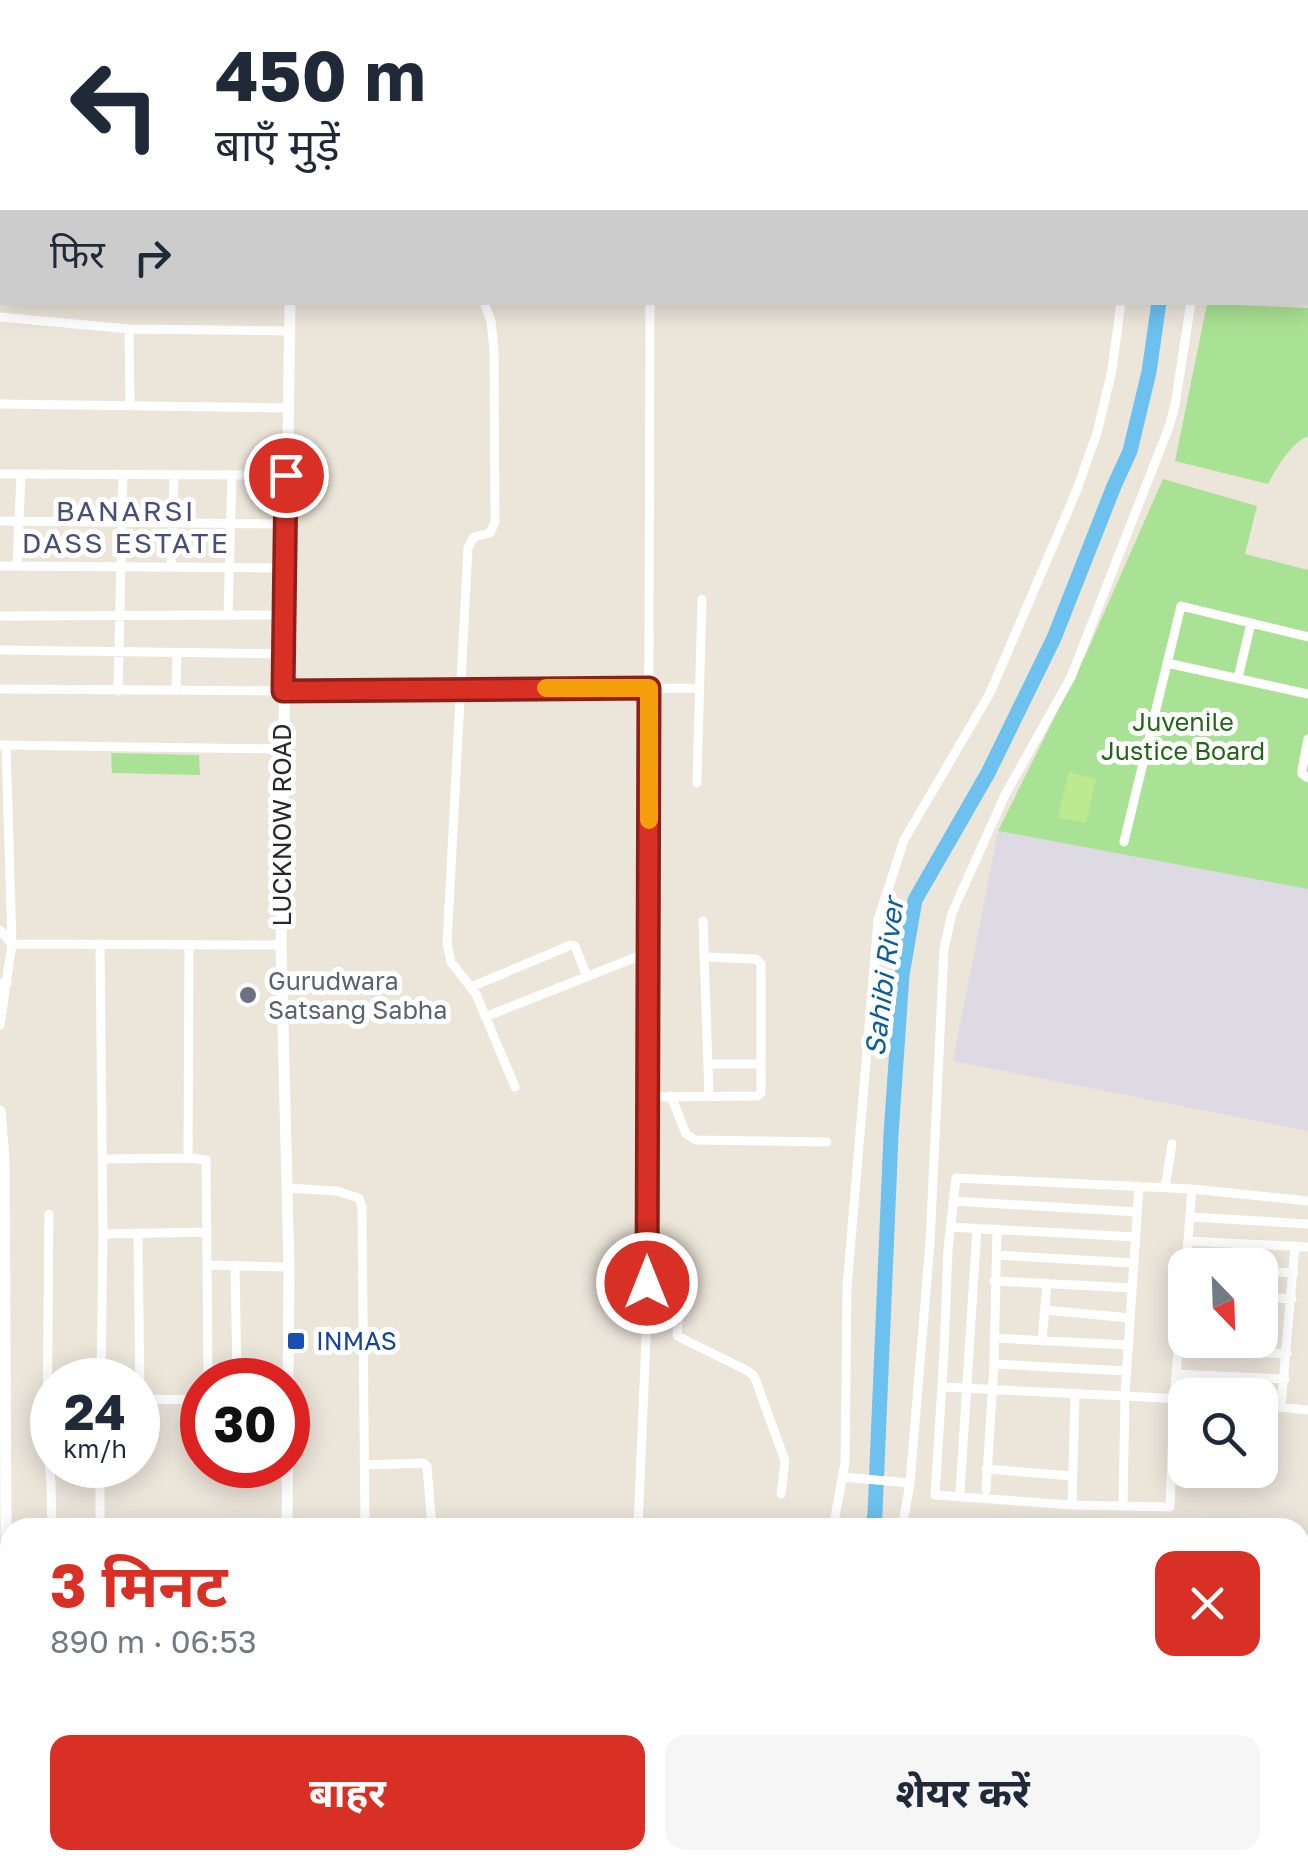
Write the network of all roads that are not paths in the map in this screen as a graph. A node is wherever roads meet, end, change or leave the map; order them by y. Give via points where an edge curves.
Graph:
1 (290, 305) edge
2 (485, 305) edge
3 (650, 305) edge
4 (1121, 305) edge
5 (1190, 305) edge
6 (0, 317) edge
7 (129, 329) junction
8 (289, 331) junction
9 (0, 404) edge
10 (130, 406) junction
11 (288, 408) junction
12 (0, 474) edge
13 (21, 474) junction
14 (123, 474) junction
15 (174, 475) junction
16 (232, 475) junction
17 (286, 475) junction
18 (0, 521) edge
19 (17, 521) junction
20 (122, 522) junction
21 (173, 523) junction
22 (230, 524) junction
23 (286, 524) junction
24 (0, 566) edge
25 (16, 566) junction
26 (122, 567) junction
27 (171, 567) junction
28 (228, 568) junction
29 (285, 568) junction
30 (702, 598) dead end
31 (228, 615) junction
32 (284, 615) junction
33 (0, 616) edge
34 (121, 616) junction
35 (1251, 623) junction
36 (1308, 636) edge
37 (0, 650) edge
38 (120, 652) junction
39 (177, 653) junction
40 (283, 654) junction
41 (1168, 663) junction
42 (1238, 678) junction
43 (649, 688) junction
44 (699, 688) junction
45 (0, 689) edge
46 (458, 689) junction
47 (118, 691) junction
48 (176, 691) junction
49 (283, 691) junction
50 (1308, 694) edge
51 (1308, 739) edge
52 (3, 745) edge
53 (282, 749) junction
54 (1308, 778) edge
55 (697, 783) dead end
56 (1124, 842) dead end
57 (703, 921) dead end
58 (0, 930) edge
59 (12, 944) junction
60 (100, 944) junction
61 (189, 945) junction
62 (281, 945) junction
63 (0, 951) edge
64 (649, 952) junction
65 (704, 957) junction
66 (587, 977) junction
67 (3, 984) edge
68 (472, 987) junction
69 (485, 1017) junction
70 (0, 1025) edge
71 (708, 1064) junction
72 (760, 1064) junction
73 (515, 1087) dead end
74 (709, 1095) junction
75 (671, 1096) junction
76 (648, 1097) junction
77 (0, 1111) edge
78 (827, 1142) dead end
79 (1172, 1144) dead end
80 (188, 1158) junction
81 (102, 1159) junction
82 (1139, 1186) junction
83 (287, 1188) junction
84 (1165, 1188) junction
85 (1192, 1189) junction
86 (1308, 1200) edge
87 (953, 1201) junction
88 (1138, 1212) junction
89 (50, 1214) dead end
90 (1190, 1217) junction
91 (1308, 1224) edge
92 (950, 1227) junction
93 (977, 1228) junction
94 (997, 1229) junction
95 (207, 1232) junction
96 (138, 1233) junction
97 (103, 1234) junction
98 (1136, 1237) junction
99 (1188, 1242) junction
100 (1295, 1246) junction
101 (1308, 1247) edge
102 (1187, 1248) edge
103 (996, 1255) junction
104 (1134, 1263) junction
105 (208, 1265) junction
106 (236, 1266) junction
107 (289, 1267) junction
108 (3, 1272) edge
109 (1278, 1273) edge
110 (1294, 1274) junction
111 (994, 1281) junction
112 (1047, 1283) junction
113 (1132, 1288) junction
114 (680, 1294) dead end
115 (1278, 1298) edge
116 (1292, 1298) junction
117 (1045, 1310) junction
118 (677, 1313) junction
119 (647, 1315) junction
120 (1130, 1318) junction
121 (3, 1337) edge
122 (994, 1338) junction
123 (1042, 1341) junction
124 (1128, 1345) junction
125 (1278, 1354) edge
126 (1286, 1354) junction
127 (100, 1358) edge
128 (139, 1358) edge
129 (208, 1358) edge
130 (237, 1358) edge
131 (288, 1358) edge
132 (1177, 1358) edge
133 (994, 1364) junction
134 (1127, 1371) junction
135 (1176, 1374) junction
136 (1176, 1378) edge
137 (1284, 1379) junction
138 (942, 1386) junction
139 (966, 1388) junction
140 (992, 1389) junction
141 (1075, 1393) junction
142 (1125, 1395) junction
143 (1168, 1398) edge
144 (1278, 1407) edge
145 (1282, 1407) junction
146 (1308, 1410) edge
147 (364, 1465) junction
148 (986, 1468) junction
149 (1073, 1476) junction
150 (842, 1478) junction
151 (906, 1483) junction
152 (100, 1488) edge
153 (287, 1488) edge
154 (1172, 1488) edge
155 (986, 1490) dead end
156 (960, 1492) dead end
157 (781, 1494) dead end
158 (1072, 1505) junction
159 (1123, 1506) junction
160 (5, 1518) edge
161 (52, 1518) edge
162 (100, 1518) edge
163 (287, 1518) edge
164 (365, 1518) edge
165 (431, 1518) edge
166 (638, 1518) edge
167 (834, 1518) edge
168 (903, 1518) edge

1 - 8 street, LUCKNOW ROAD
2 - 46 street via 494,350 495,522 468,548
3 - 43 street
4 - 150 street via 1097,433 1076,492 990,693 904,840 878,920 847,1287
5 - 151 street via 1170,427 1071,677 1006,795 947,933 930,1243
6 - 7 street
7 - 8 street
7 - 10 street
8 - 11 street, LUCKNOW ROAD
9 - 10 street
10 - 11 street
11 - 17 street, LUCKNOW ROAD
12 - 13 street
13 - 14 street
13 - 19 street
14 - 15 street
14 - 20 street
15 - 16 street
15 - 21 street
16 - 17 street
16 - 22 street
17 - 23 street, LUCKNOW ROAD
18 - 19 street
19 - 20 street
19 - 25 street
20 - 21 street
20 - 26 street
21 - 22 street
21 - 27 street
22 - 23 street
22 - 28 street
23 - 29 street, LUCKNOW ROAD
24 - 25 street
25 - 26 street
26 - 27 street
26 - 34 street
27 - 28 street
28 - 29 street
28 - 31 street
29 - 32 street, LUCKNOW ROAD
30 - 44 street
31 - 32 street
31 - 34 street
32 - 40 street, LUCKNOW ROAD
33 - 34 street
34 - 38 street
35 - 36 street
35 - 41 street via 1181,606
35 - 42 street
37 - 38 street
38 - 39 street
38 - 47 street
39 - 40 street
39 - 48 street
40 - 49 street, LUCKNOW ROAD
41 - 42 street
41 - 56 street
42 - 50 street
43 - 44 street
43 - 46 street
43 - 64 street
44 - 55 street
45 - 47 street
46 - 49 street
46 - 68 street via 447,944 451,962
47 - 48 street
48 - 49 street
49 - 53 street, LUCKNOW ROAD
51 - 54 street via 1302,774
52 - 53 street
52 - 59 street
53 - 62 street, LUCKNOW ROAD
57 - 65 street
58 - 59 street
59 - 60 street
59 - 63 street
59 - 67 street
60 - 61 street
60 - 81 street
61 - 62 street
61 - 80 street
62 - 83 street, LUCKNOW ROAD
64 - 66 street
64 - 76 street
65 - 71 street
65 - 72 street via 760,961
66 - 68 street via 574,944
66 - 69 street
67 - 70 street
68 - 69 street
69 - 73 street
71 - 72 street
71 - 74 street
72 - 74 street via 762,1089 756,1096
74 - 75 street
75 - 76 street
75 - 78 street via 686,1134 696,1140
76 - 119 street
77 - 108 street
79 - 84 street
80 - 81 street
80 - 95 street via 207,1162
81 - 97 street
82 - 84 street
82 - 87 street via 960,1176
82 - 88 street
83 - 107 street, LUCKNOW ROAD
83 - 147 street via 337,1192 359,1198 362,1206
84 - 85 street
85 - 86 street
85 - 90 street
87 - 88 street
87 - 92 street
88 - 98 street
89 - 161 street
90 - 91 street
90 - 99 street
92 - 93 street
92 - 138 street
93 - 94 street
93 - 139 street
94 - 98 street
94 - 103 street
95 - 96 street
95 - 105 street
96 - 97 street
96 - 128 street
97 - 127 street
98 - 104 street
99 - 100 street
99 - 102 street
100 - 101 street
100 - 110 street
103 - 104 street
103 - 111 street
104 - 113 street
105 - 106 street
105 - 129 street
106 - 107 street
106 - 130 street
107 - 131 street, LUCKNOW ROAD
108 - 121 street
109 - 110 street
110 - 116 street
111 - 112 street
111 - 122 street
112 - 113 street
112 - 117 street
113 - 120 street
114 - 118 street
115 - 116 street
116 - 126 street
117 - 120 street
117 - 123 street
118 - 119 street
118 - 157 street via 677,1336 753,1375 784,1460
119 - 166 street
120 - 124 street
121 - 160 street
122 - 123 street
122 - 133 street
123 - 124 street
124 - 134 street
125 - 126 street
126 - 137 street
132 - 135 street
133 - 134 street
133 - 140 street
134 - 142 street
135 - 136 street
135 - 137 street
137 - 145 street
138 - 139 street
138 - 158 street via 934,1495
139 - 140 street
139 - 156 street
140 - 141 street
140 - 148 street
141 - 142 street
141 - 149 street
142 - 143 street
142 - 159 street
144 - 145 street
145 - 146 street
147 - 164 street
147 - 165 street via 427,1466
148 - 149 street
148 - 155 street
149 - 158 street
150 - 151 street
150 - 167 street
151 - 168 street
152 - 162 street
153 - 163 street, LUCKNOW ROAD
154 - 159 street via 1170,1507
158 - 159 street

